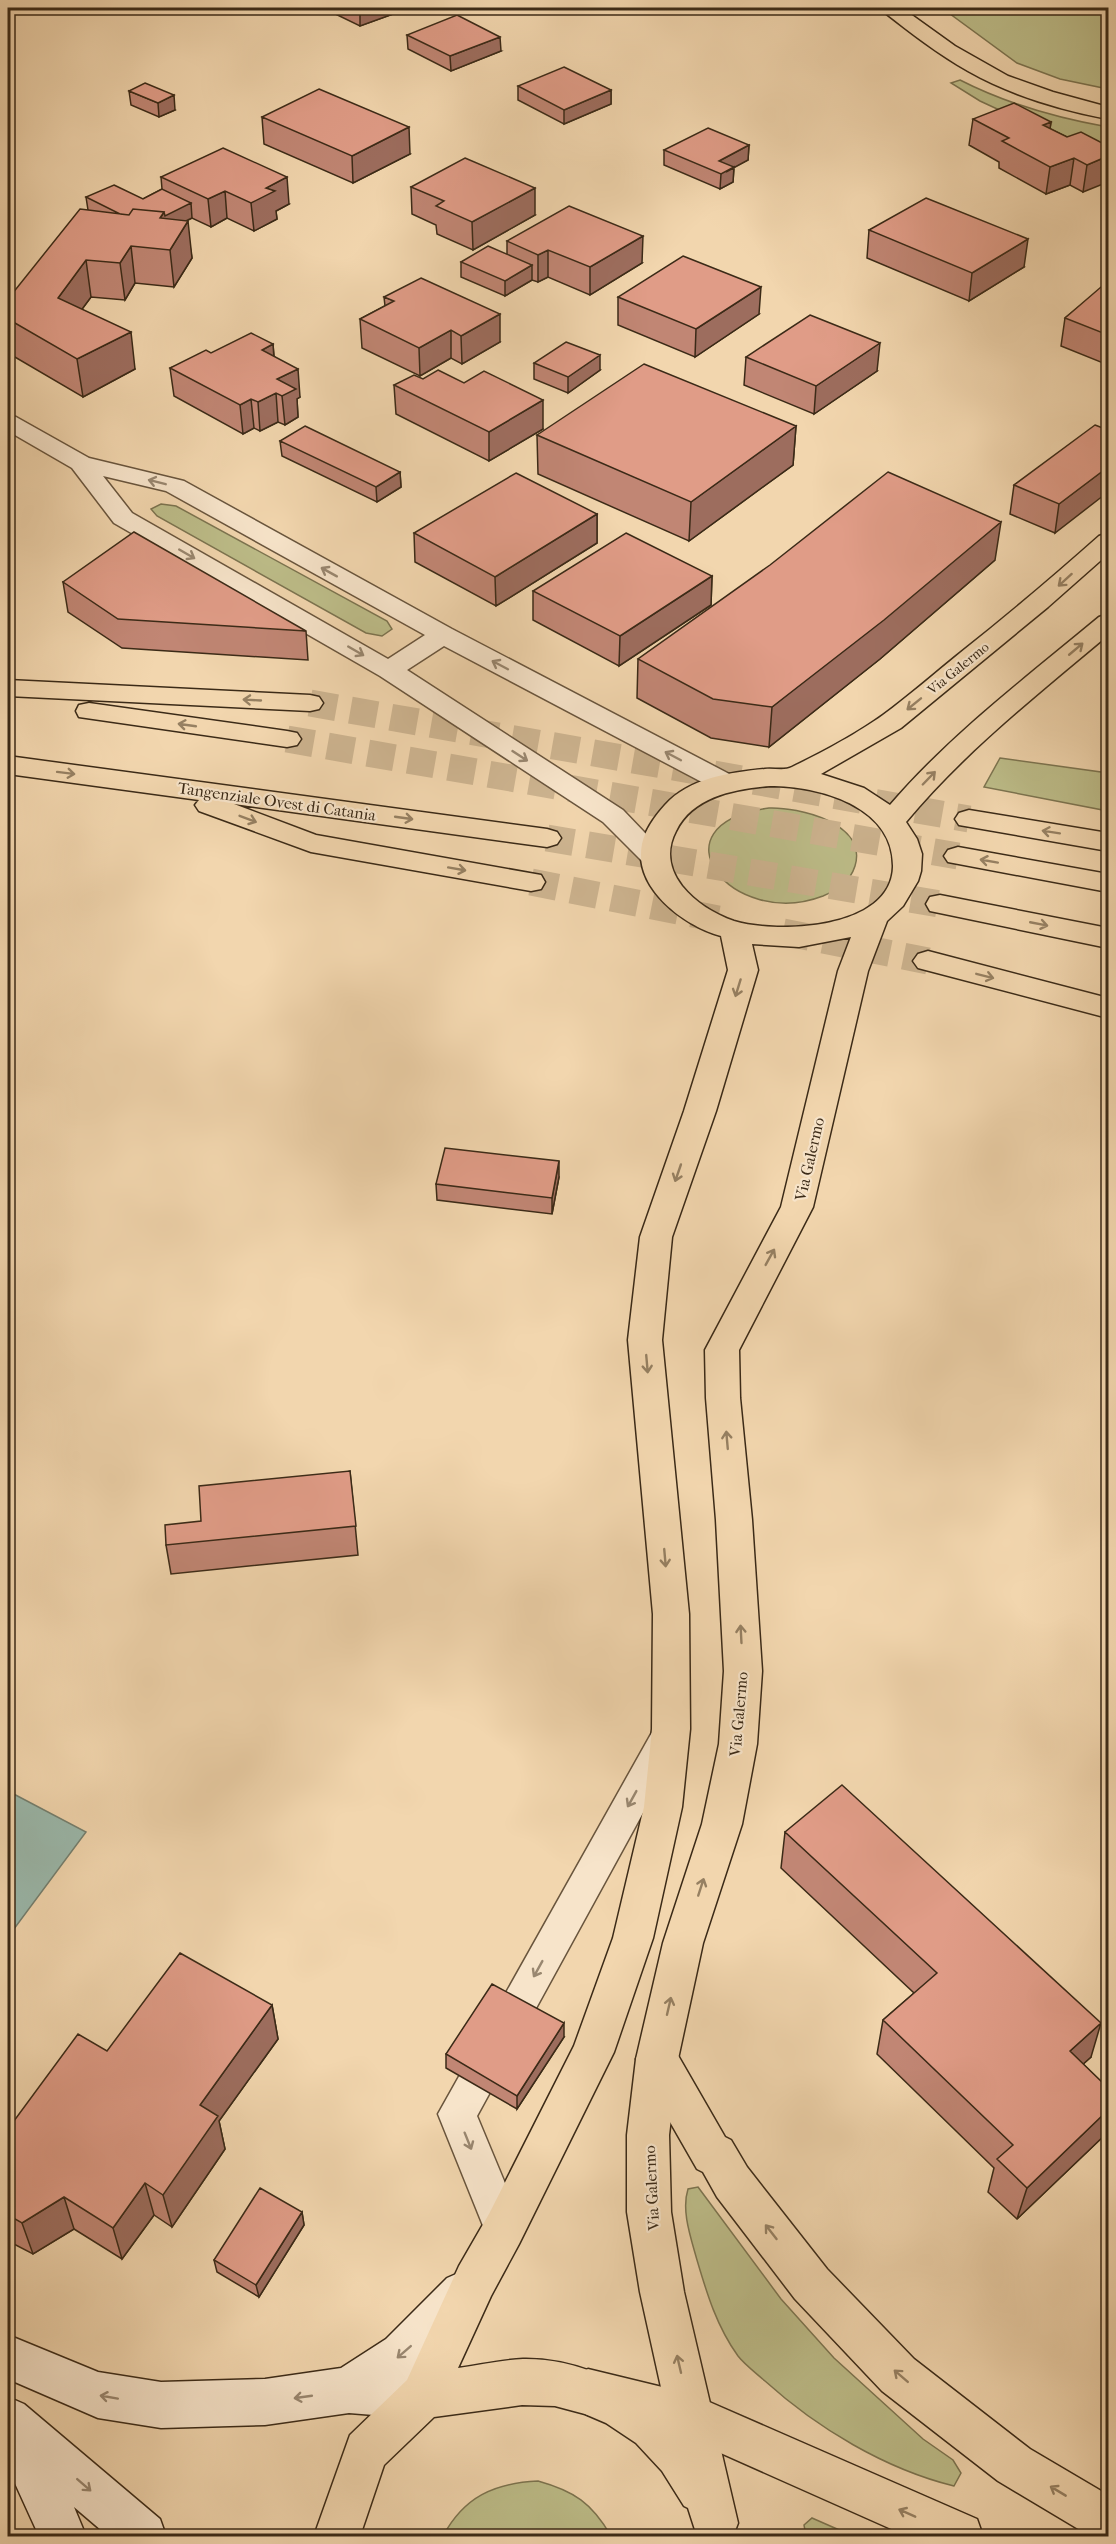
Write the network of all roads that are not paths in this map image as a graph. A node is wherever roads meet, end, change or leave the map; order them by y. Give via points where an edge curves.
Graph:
1 (891, 8) edge
2 (1064, 101) junction
3 (1108, 105) edge
4 (1108, 112) edge
5 (8, 422) edge
6 (81, 463) junction
7 (1108, 541) edge
8 (1108, 622) edge
9 (443, 635) junction
10 (389, 670) junction
11 (8, 688) edge
12 (8, 699) edge
13 (310, 703) tunnel mouth
14 (287, 739) tunnel mouth
15 (8, 765) edge
16 (795, 777) junction
17 (725, 783) junction
18 (154, 784) junction
19 (969, 819) tunnel mouth
20 (891, 822) junction
21 (547, 838) tunnel mouth
22 (1108, 842) edge
23 (958, 856) tunnel mouth
24 (655, 858) junction
25 (531, 882) tunnel mouth
26 (1108, 883) edge
27 (940, 904) tunnel mouth
28 (874, 916) junction
29 (734, 931) junction
30 (1108, 938) edge
31 (928, 961) tunnel mouth
32 (1108, 1008) edge
33 (671, 1729) junction
34 (657, 2059) junction
35 (504, 2229) junction
36 (475, 2281) junction
37 (8, 2357) edge
38 (349, 2390) junction
39 (588, 2392) junction
40 (423, 2396) junction
41 (691, 2418) junction
42 (9, 2422) edge
43 (1108, 2521) edge
44 (716, 2530) edge
45 (63, 2536) edge
46 (143, 2536) edge
47 (337, 2536) edge
48 (960, 2536) edge

1 - 2 main road via 987,74
2 - 3 main road
2 - 4 main road
5 - 6 street
9 -> 6 street via 175,486
6 -> 10 street via 123,518
7 -> 16 main road, Via Galermo via 891,722
20 -> 8 main road via 928,778 975,734
9 - 10 street
17 -> 9 street
10 -> 24 street via 613,816
13 -> 11 main road
14 -> 12 main road
15 -> 18 main road, Tangenziale Ovest di Catania
16 - 17 main road via 747,778
16 - 20 main road via 851,792
17 - 24 main road via 704,790 672,813 656,842
18 -> 21 main road, Tangenziale Ovest di Catania
18 -> 25 main road via 311,843
22 -> 19 main road
20 - 28 main road via 901,835 908,864 899,892
26 -> 23 main road
24 - 29 main road via 662,880 679,901
27 -> 30 main road
28 - 29 main road via 856,926 809,937
34 -> 28 main road, Via Galermo via 683,1943 722,1824 738,1744 743,1671 722,1350 797,1208 853,971
29 -> 33 main road via 743,970 656,1237 645,1340 671,1614
31 -> 32 main road
33 - 35 main road via 663,1807 633,1938 593,2052
33 -> 35 lane via 457,2114
41 -> 34 main road, Via Galermo via 662,2292 649,2212 648,2135
43 -> 34 main road via 1014,2465 898,2375 811,2284 732,2182 716,2154 712,2155
35 - 36 main road
36 -> 38 street via 402,2355
36 - 40 main road
38 -> 37 street via 264,2402 161,2405 98,2395
38 - 40 street
39 - 40 main road via 555,2383 522,2382
39 - 41 main road
39 - 44 main road via 622,2407 652,2427 699,2487
40 - 47 main road via 366,2451
41 - 44 main road, Via Galermo
48 -> 41 main road
42 - 45 street
42 -> 46 street

